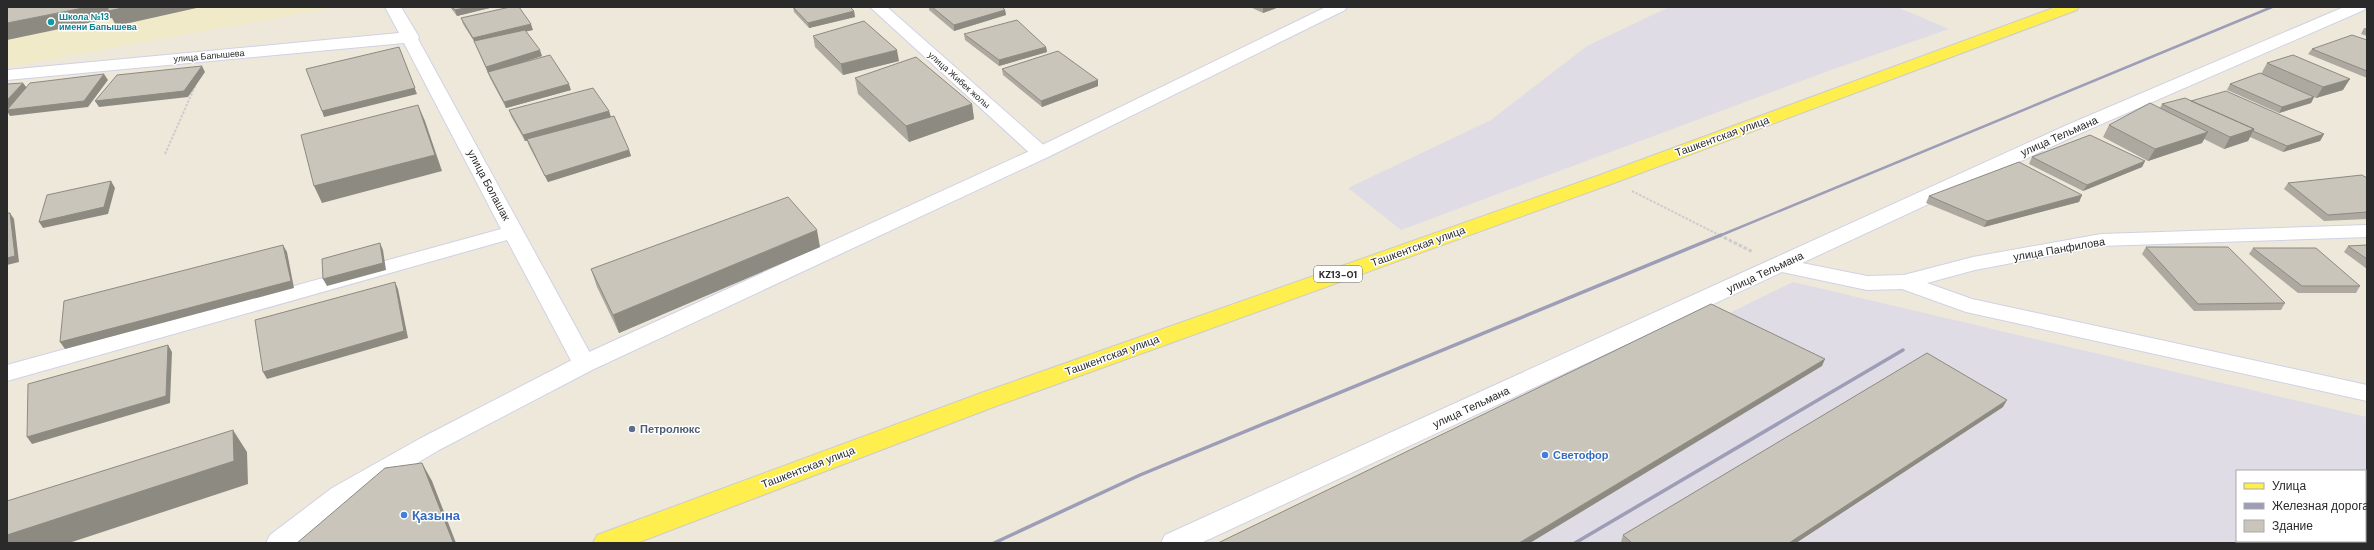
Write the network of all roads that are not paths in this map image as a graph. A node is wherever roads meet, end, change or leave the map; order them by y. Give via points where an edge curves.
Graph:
1 (393, 7) edge
2 (878, 7) edge
3 (2071, 7) edge
4 (2358, 7) edge
5 (1333, 8) edge
6 (410, 37) junction
7 (7, 76) edge
8 (1041, 153) junction
9 (2367, 231) edge
10 (514, 232) junction
11 (1780, 265) junction
12 (1904, 282) junction
13 (584, 364) junction
14 (7, 373) edge
15 (2367, 394) edge
16 (280, 543) edge
17 (607, 543) edge
18 (1175, 543) edge

1 - 6 street, улица Болашак
2 - 8 street, улица Жибек жолы
3 - 17 main road, Ташкентская улица / KZ13-01 via 1607,179 990,399
4 - 11 street, улица Тельмана via 2074,129
5 - 8 street
6 - 7 street, улица Бапышева
6 - 10 street, улица Болашак
8 - 13 street
9 - 12 street, улица Панфилова via 2101,240 1973,264
10 - 13 street, улица Болашак
10 - 14 street
11 - 12 street, улица Панфилова via 1867,284
11 - 18 street, улица Тельмана
12 - 15 street via 1966,304
13 - 16 street via 430,444 342,495

